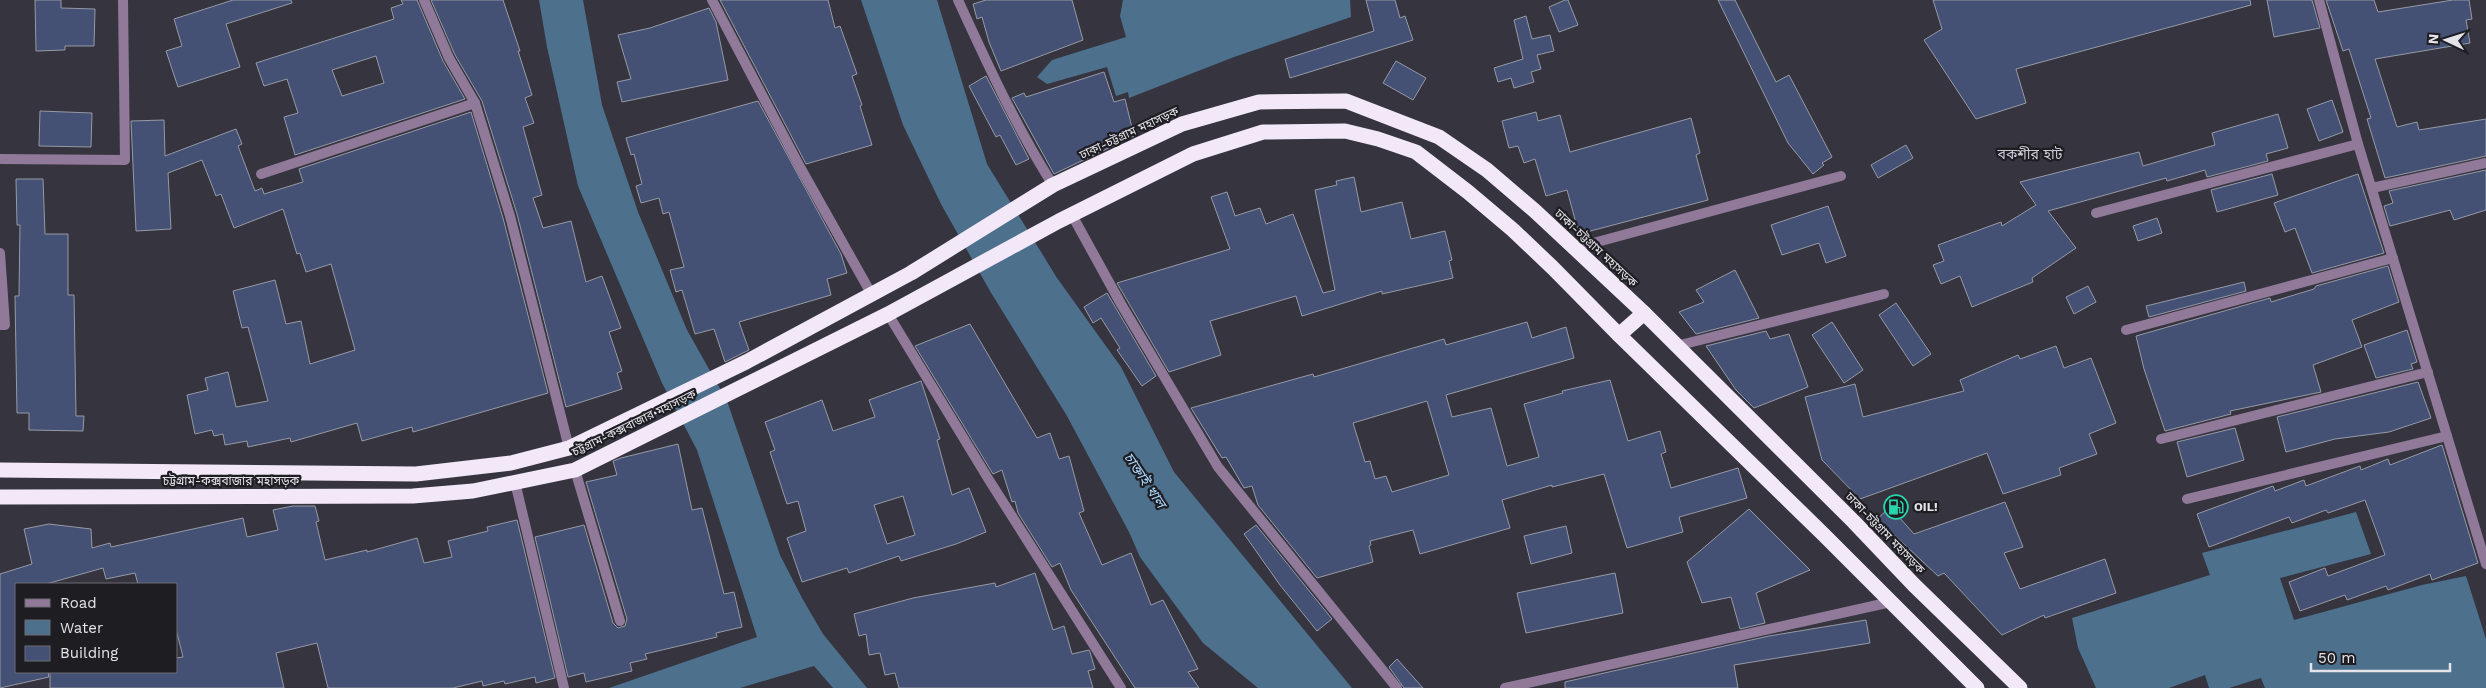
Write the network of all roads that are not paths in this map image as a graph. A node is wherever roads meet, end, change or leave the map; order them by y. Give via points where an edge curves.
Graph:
1 (123, 0) edge
2 (424, 0) edge
3 (712, 0) edge
4 (958, 0) edge
5 (2319, 0) edge
6 (475, 103) junction
7 (2358, 144) junction
8 (0, 159) edge
9 (2486, 163) edge
10 (261, 174) dead end
11 (1841, 176) dead end
12 (1049, 188) junction
13 (2372, 188) junction
14 (2096, 213) dead end
15 (1066, 218) junction
16 (1575, 248) junction
17 (0, 253) edge
18 (2393, 258) junction
19 (1884, 294) dead end
20 (872, 295) junction
21 (1644, 313) junction
22 (888, 314) junction
23 (0, 325) edge
24 (2126, 330) dead end
25 (1618, 335) junction
26 (1676, 346) junction
27 (2428, 372) junction
28 (2447, 436) junction
29 (2161, 439) dead end
30 (569, 448) junction
31 (0, 470) edge
32 (50, 470) junction
33 (575, 470) junction
34 (515, 482) junction
35 (49, 496) junction
36 (0, 497) edge
37 (2187, 499) dead end
38 (2486, 564) edge
39 (1892, 602) junction
40 (620, 621) dead end
41 (563, 685) edge
42 (1121, 688) edge
43 (1397, 688) edge
44 (1505, 688) edge
45 (1978, 688) edge
46 (2020, 688) edge

1 - 8 street via 125,160
2 - 6 street via 449,58
3 - 20 street
4 - 12 street
5 - 7 street
6 - 10 street
6 - 30 street via 510,216
7 - 13 street
7 - 14 street
9 - 13 street
11 - 16 street
12 - 16 highway, ঢাকা-চট্টগ্রাম মহাসড়ক via 1182,124 1259,102 1346,101 1439,137 1487,170
12 - 20 highway, চট্টগ্রাম-কক্সবাজার মহাসড়ক
13 - 18 street
15 - 22 highway, চট্টগ্রাম-কক্সবাজার মহাসড়ক
15 - 25 highway via 1210,148 1263,132 1345,131 1416,152 1513,230
15 - 43 street via 1218,467
16 - 21 highway, ঢাকা-চট্টগ্রাম মহাসড়ক
17 - 23 street via 5,325
18 - 24 street
18 - 27 street
19 - 26 street
20 - 30 highway, চট্টগ্রাম-কক্সবাজার মহাসড়ক via 746,362
21 - 25 highway
21 - 26 highway, ঢাকা-চট্টগ্রাম মহাসড়ক
22 - 33 highway, চট্টগ্রাম-কক্সবাজার মহাসড়ক
22 - 42 street via 988,480
25 - 39 highway
26 - 46 highway, ঢাকা-চট্টগ্রাম মহাসড়ক
27 - 28 street
27 - 29 street
28 - 37 street
28 - 38 street
30 - 32 highway, চট্টগ্রাম-কক্সবাজার মহাসড়ক via 512,463 416,474
31 - 32 highway, চট্টগ্রাম-কক্সবাজার মহাসড়ক
32 - 35 highway
33 - 34 highway, চট্টগ্রাম-কক্সবাজার মহাসড়ক
33 - 40 street
34 - 35 highway, চট্টগ্রাম-কক্সবাজার মহাসড়ক via 473,492 413,496
34 - 41 street
35 - 36 highway, চট্টগ্রাম-কক্সবাজার মহাসড়ক
39 - 44 street
39 - 45 highway

